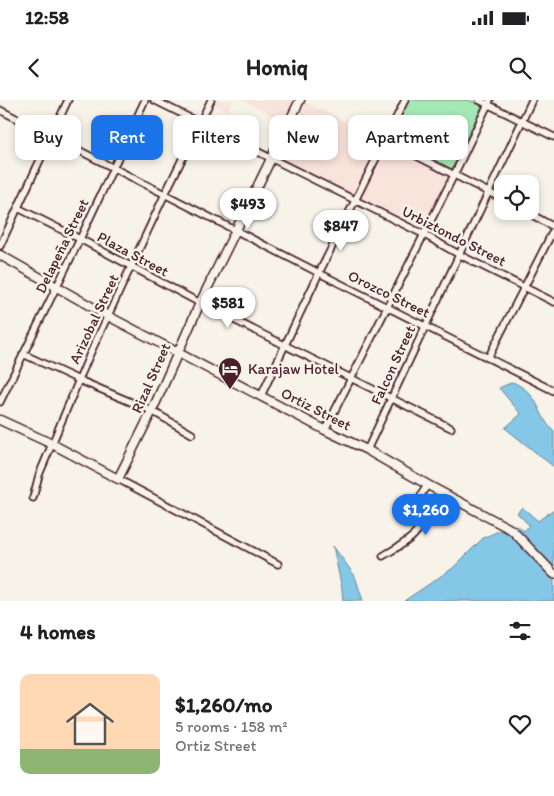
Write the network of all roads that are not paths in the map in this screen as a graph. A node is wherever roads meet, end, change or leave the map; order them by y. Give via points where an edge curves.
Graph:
1 (68, 100) edge
2 (146, 100) edge
3 (154, 100) edge
4 (211, 100) edge
5 (300, 100) edge
6 (405, 100) edge
7 (480, 100) edge
8 (532, 100) edge
9 (489, 102) edge
10 (0, 110) edge
11 (60, 115) edge
12 (185, 115) edge
13 (204, 115) edge
14 (293, 115) edge
15 (398, 115) edge
16 (15, 118) edge
17 (522, 121) junction
18 (554, 137) edge
19 (81, 152) edge
20 (39, 160) edge
21 (181, 160) edge
22 (271, 160) edge
23 (274, 160) edge
24 (375, 160) edge
25 (424, 160) edge
26 (113, 169) junction
27 (454, 175) junction
28 (488, 192) junction
29 (164, 194) junction
30 (494, 195) edge
31 (355, 200) junction
32 (18, 208) junction
33 (539, 219) edge
34 (554, 228) edge
35 (236, 230) junction
36 (423, 234) junction
37 (80, 239) junction
38 (0, 246) edge
39 (460, 255) junction
40 (0, 256) edge
41 (132, 268) junction
42 (319, 273) junction
43 (56, 286) junction
44 (526, 287) junction
45 (554, 302) edge
46 (200, 303) junction
47 (387, 307) junction
48 (108, 316) junction
49 (425, 326) junction
50 (285, 346) junction
51 (178, 352) junction
52 (23, 354) junction
53 (488, 358) junction
54 (79, 380) junction
55 (351, 380) junction
56 (554, 391) edge
57 (261, 396) junction
58 (391, 399) junction
59 (0, 402) edge
60 (152, 411) junction
61 (0, 420) edge
62 (451, 428) dead end
63 (325, 430) junction
64 (192, 434) dead end
65 (52, 444) junction
66 (368, 450) junction
67 (118, 479) junction
68 (428, 485) junction
69 (34, 498) dead end
70 (383, 556) dead end
71 (278, 564) dead end
72 (554, 574) edge

1 - 11 street
2 - 26 street, Delapeña Street
3 - 12 street, Urbiztondo Street
4 - 13 street, Arizobal Street
5 - 14 street, Rizal Street
6 - 15 street
7 - 9 street
8 - 17 street, Falcon Street
9 - 17 street
9 - 27 street
10 - 16 street, Orozco Street
17 - 18 street
17 - 28 street, Falcon Street
19 - 26 street, Orozco Street
20 - 32 street
21 - 29 street, Arizobal Street
22 - 35 street, Rizal Street
23 - 31 street, Urbiztondo Street
24 - 31 street
25 - 27 street
26 - 29 street, Orozco Street
26 - 37 street, Delapeña Street
27 - 28 street
27 - 36 street
28 - 30 street
28 - 39 street, Falcon Street
29 - 35 street, Orozco Street
29 - 41 street, Arizobal Street
31 - 36 street, Urbiztondo Street
31 - 42 street
32 - 37 street, Plaza Street
32 - 38 street
33 - 34 street
34 - 44 street
35 - 42 street, Orozco Street
35 - 46 street, Rizal Street
36 - 39 street, Urbiztondo Street
36 - 47 street
37 - 41 street, Plaza Street
37 - 43 street, Delapeña Street
39 - 44 street, Urbiztondo Street
39 - 49 street, Falcon Street
40 - 43 street, Ortiz Street
41 - 46 street, Plaza Street
41 - 48 street, Arizobal Street
42 - 47 street, Orozco Street
42 - 50 street
43 - 48 street, Ortiz Street
43 - 52 street, Delapeña Street
44 - 45 street, Urbiztondo Street
44 - 53 street
46 - 50 street, Plaza Street
46 - 51 street, Rizal Street
47 - 49 street, Orozco Street
47 - 55 street
48 - 51 street, Ortiz Street
48 - 54 street, Arizobal Street
49 - 53 street, Orozco Street
49 - 58 street, Falcon Street
50 - 55 street, Plaza Street
50 - 57 street
51 - 57 street, Ortiz Street
51 - 60 street, Rizal Street
52 - 54 street
52 - 59 street, Delapeña Street
53 - 56 street, Orozco Street
54 - 60 street
54 - 65 street, Arizobal Street
55 - 58 street, Plaza Street
55 - 63 street
57 - 63 street, Ortiz Street
58 - 62 street, Plaza Street
58 - 66 street, Falcon Street
60 - 64 street
60 - 67 street, Rizal Street
61 - 65 street
63 - 66 street, Ortiz Street
65 - 67 street
65 - 69 street, Arizobal Street via 38,475
66 - 68 street, Ortiz Street
67 - 71 street
68 - 70 street via 420,496 421,524 418,530
68 - 72 street, Ortiz Street via 512,530

